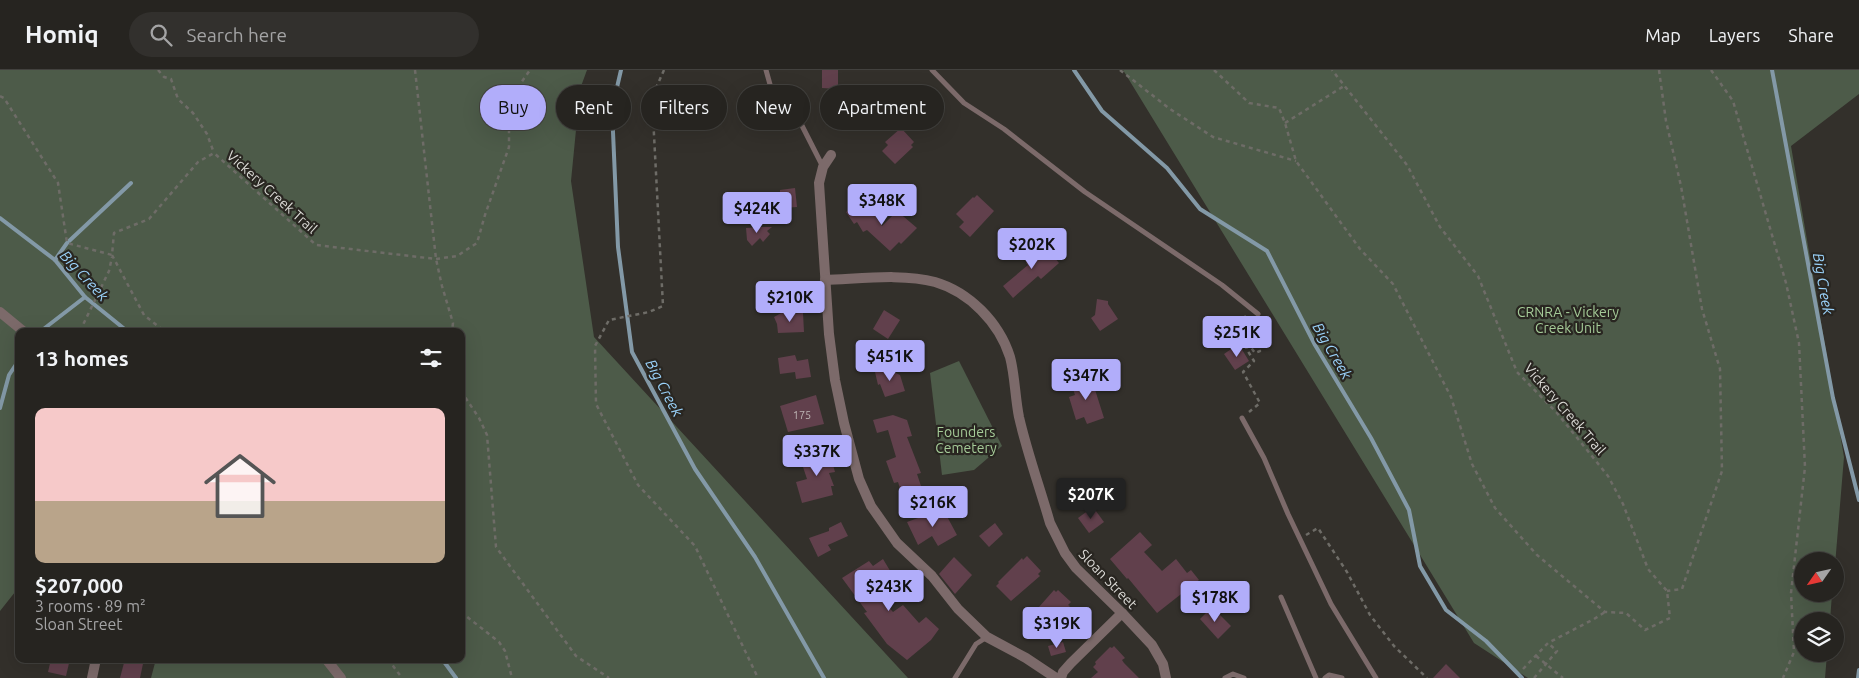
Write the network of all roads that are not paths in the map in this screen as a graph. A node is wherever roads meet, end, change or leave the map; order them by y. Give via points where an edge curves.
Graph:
1 (766, 70) edge
2 (932, 70) edge
3 (832, 155) dead end
4 (823, 167) junction
5 (825, 280) junction
6 (0, 312) edge
7 (1258, 314) dead end
8 (19, 328) edge
9 (1242, 418) road end
10 (1281, 597) dead end
11 (1122, 613) junction
12 (987, 637) junction
13 (95, 663) edge
14 (329, 663) edge
15 (92, 678) edge
16 (341, 678) edge
17 (955, 678) edge
18 (1056, 678) edge
19 (1062, 678) edge
20 (1166, 678) edge
21 (1225, 678) edge
22 (1244, 678) edge
23 (1316, 678) edge
24 (1325, 678) edge
25 (1342, 678) edge
26 (1376, 678) edge

1 - 4 lane via 771,88 793,108
2 - 7 lane via 964,103 1004,129 1085,192 1222,285
3 - 4 street
4 - 5 street via 819,183
5 - 11 street, Sloan Street via 912,278 935,282 957,291 980,308 998,331 1010,357 1019,417 1057,538 1076,568
5 - 12 street via 835,380 859,479 872,506 897,543
6 - 8 street
9 - 26 lane via 1264,458 1331,604
10 - 23 lane
11 - 19 street via 1071,663
11 - 20 street, Sloan Street via 1158,654
12 - 17 lane via 976,644
12 - 18 street
13 - 15 street
14 - 16 street
21 - 22 lane via 1233,674
24 - 25 lane via 1329,675

